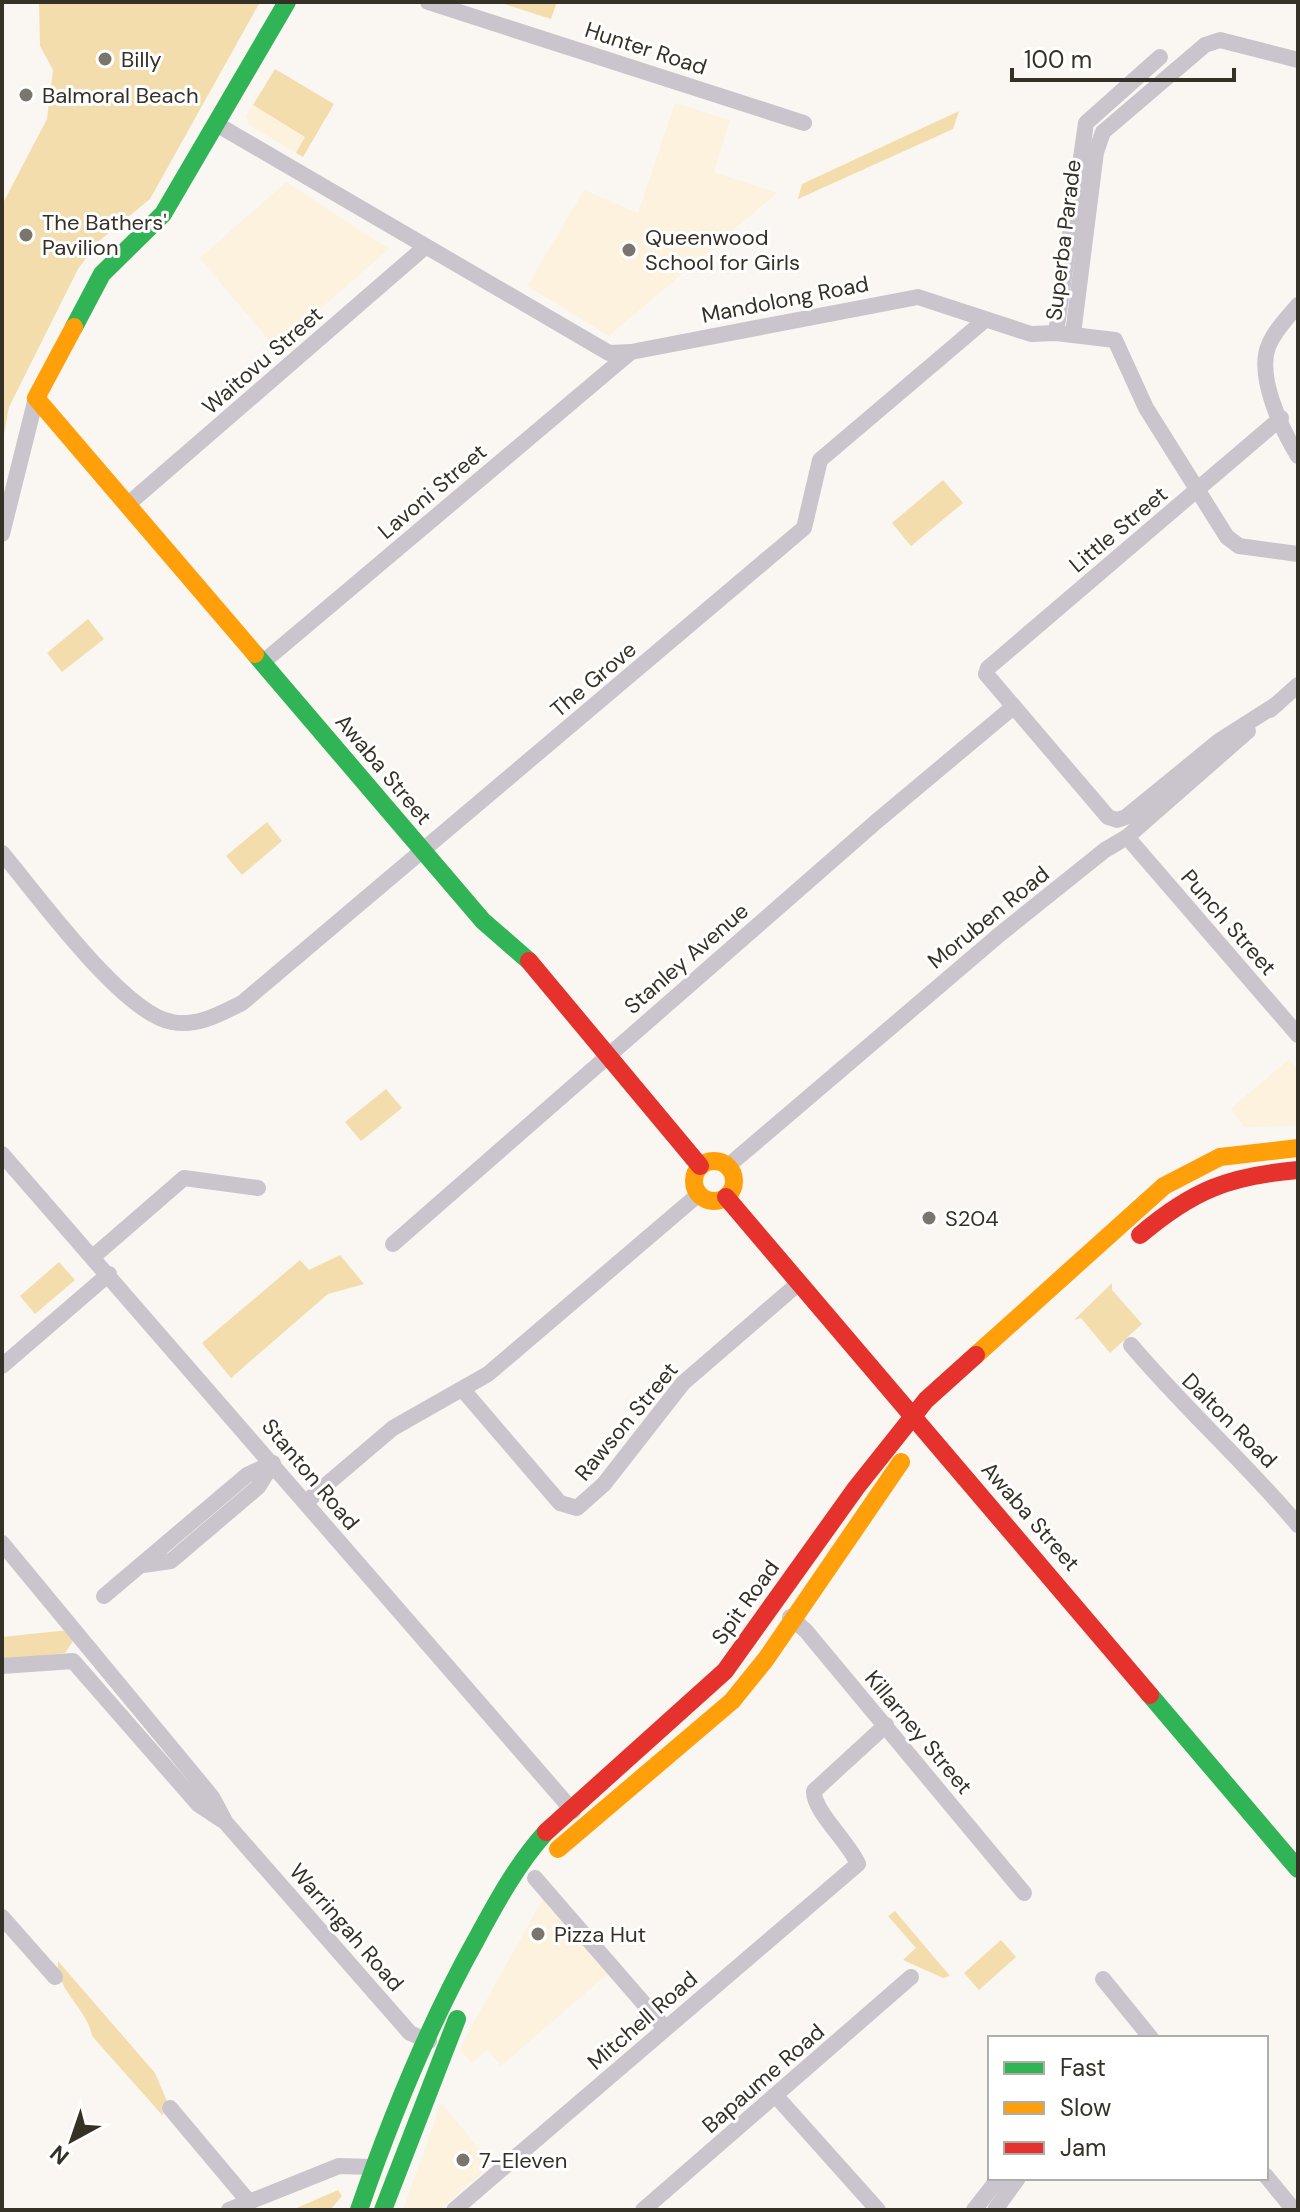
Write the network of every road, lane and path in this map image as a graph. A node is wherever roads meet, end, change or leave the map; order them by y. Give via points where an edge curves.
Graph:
1 (287, 2) edge
2 (428, 2) edge
3 (1160, 57) dead end
4 (1298, 60) edge
5 (804, 123) dead end
6 (218, 125) junction
7 (425, 247) junction
8 (1298, 305) edge
9 (985, 320) junction
10 (1056, 333) junction
11 (1073, 334) junction
12 (631, 352) junction
13 (36, 398) junction
14 (1281, 418) junction
15 (1298, 456) edge
16 (1198, 490) junction
17 (127, 505) junction
18 (2, 534) edge
19 (1298, 554) edge
20 (262, 663) junction
21 (1298, 685) edge
22 (1277, 704) junction
23 (1012, 708) junction
24 (1127, 837) junction
25 (423, 852) junction
26 (2, 853) edge
27 (1298, 1035) edge
28 (609, 1056) junction
29 (1298, 1148) edge
30 (2, 1154) edge
31 (700, 1166) junction
32 (728, 1166) junction
33 (1298, 1170) edge
34 (258, 1188) dead end
35 (699, 1194) junction
36 (726, 1197) junction
37 (393, 1244) dead end
38 (1122, 1251) dead end
39 (94, 1256) junction
40 (109, 1274) junction
41 (799, 1283) junction
42 (1131, 1345) dead end
43 (2, 1365) edge
44 (463, 1390) junction
45 (913, 1414) junction
46 (940, 1416) dead end
47 (926, 1430) junction
48 (273, 1463) junction
49 (306, 1502) junction
50 (1298, 1525) edge
51 (2, 1543) edge
52 (104, 1596) dead end
53 (773, 1607) junction
54 (794, 1620) junction
55 (2, 1666) edge
56 (886, 1725) junction
57 (570, 1808) junction
58 (226, 1823) junction
59 (585, 1824) junction
60 (1298, 1869) edge
61 (535, 1878) junction
62 (1024, 1893) dead end
63 (523, 1897) dead end
64 (2, 1917) edge
65 (55, 1977) dead end
66 (911, 1977) dead end
67 (1103, 1979) dead end
68 (468, 1996) dead end
69 (665, 2028) junction
70 (1149, 2036) edge
71 (424, 2039) junction
72 (445, 2046) junction
73 (776, 2096) junction
74 (170, 2108) dead end
75 (373, 2167) junction
76 (1268, 2178) edge
77 (997, 2180) edge
78 (1017, 2180) edge
79 (249, 2202) junction
80 (229, 2210) edge
81 (359, 2210) edge
82 (383, 2210) edge
83 (454, 2210) edge
84 (643, 2210) edge
85 (878, 2210) edge
86 (974, 2210) edge
87 (995, 2210) edge
88 (1294, 2210) edge

1 - 6 main road
2 - 5 street, Hunter Road
3 - 10 street, Superba Parade via 1086,123
4 - 11 street, Superba Parade via 1220,40 1205,45 1103,132
6 - 7 street, Mandolong Road
6 - 13 main road via 163,214 102,274
7 - 12 street, Mandolong Road via 599,351
7 - 17 street, Waitovu Street
8 - 14 street via 1273,338 1266,360
9 - 10 street, Mandolong Road via 1031,334
9 - 12 street, Mandolong Road via 918,297
9 - 25 street, The Grove via 820,460 804,528
10 - 11 street, Mandolong Road
11 - 16 street, Mandolong Road via 1115,340 1146,408
12 - 20 street, Lavoni Street
13 - 17 main road, Awaba Street
13 - 18 street
14 - 15 street
14 - 16 street, Little Street
16 - 19 street, Mandolong Road via 1232,543
16 - 23 street, Little Street via 988,668 986,674
17 - 20 main road, Awaba Street
20 - 25 main road, Awaba Street
21 - 22 street, Moruben Road
22 - 23 street, Moruben Road via 1219,741 1117,820 1108,817
22 - 24 street, Moruben Road
23 - 28 street, Stanley Avenue
24 - 27 street, Punch Street
24 - 32 street, Moruben Road via 999,935
25 - 26 street, The Grove via 242,1003 208,1019 178,1023 153,1016 122,992
25 - 28 main road, Awaba Street via 483,921 527,958
28 - 31 main road, Awaba Street
28 - 37 street, Stanley Avenue
29 - 45 main road, Spit Road via 1220,1157 1164,1186
30 - 39 street, Stanton Road
31 - 32 main road via 717,1161
31 - 35 main road via 694,1182
32 - 36 main road via 734,1181
33 - 38 main road via 1237,1175 1201,1190
34 - 39 street via 184,1178
35 - 36 main road via 715,1201
35 - 44 street
36 - 41 main road, Awaba Street
39 - 40 street, Stanton Road
40 - 43 street
40 - 48 street, Stanton Road
41 - 44 street, Rawson Street via 683,1383 604,1484 577,1508 560,1503
41 - 45 main road, Awaba Street
42 - 50 street, Dalton Road
44 - 49 street via 393,1428
45 - 47 main road, Awaba Street
45 - 53 main road, Spit Road
46 - 47 main road
47 - 54 main road
47 - 60 main road, Awaba Street
48 - 49 street, Stanton Road
48 - 52 street via 258,1487 171,1561 143,1565
49 - 57 street, Stanton Road
51 - 58 street, Warringah Road via 212,1797
53 - 54 street, Killarney Street
53 - 57 main road, Spit Road via 741,1652 693,1703
54 - 56 street, Killarney Street
54 - 59 main road via 716,1717
55 - 58 street, Warringah Road via 73,1661 198,1804
56 - 62 street, Killarney Street
56 - 69 street, Mitchell Road via 814,1791 814,1802 851,1846 858,1864
57 - 59 street, Stanton Road
57 - 71 main road, Spit Road via 512,1875
58 - 71 street, Warringah Road via 410,2033
59 - 61 main road
61 - 63 main road
61 - 69 street
64 - 65 street
66 - 73 street, Bapaume Road
67 - 70 street
68 - 72 main road
69 - 83 street, Mitchell Road
71 - 72 street, Warringah Road
71 - 75 main road, Spit Road
72 - 82 main road
73 - 84 street, Bapaume Road
73 - 85 street
74 - 79 street
75 - 79 street via 339,2166
75 - 81 main road, Spit Road
76 - 88 street
77 - 86 street
78 - 87 street
79 - 80 street

